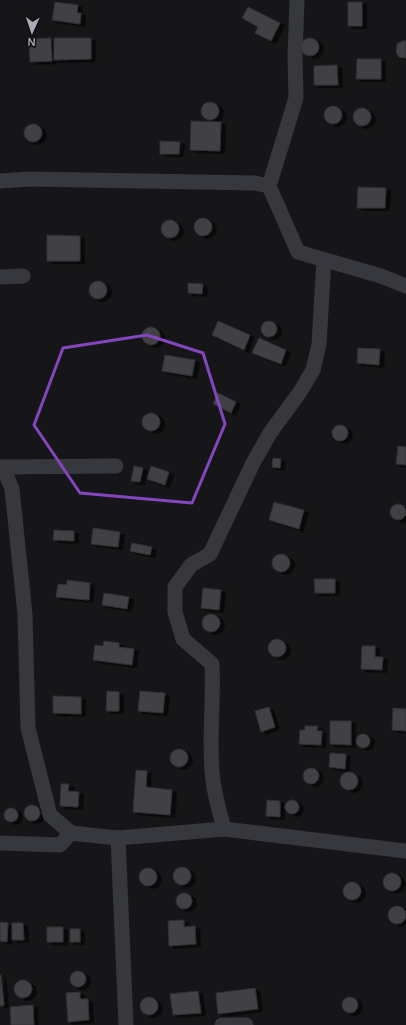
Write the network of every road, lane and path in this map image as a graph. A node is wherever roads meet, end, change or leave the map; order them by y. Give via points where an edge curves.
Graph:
1 (297, 0) edge
2 (0, 181) edge
3 (269, 186) junction
4 (324, 260) junction
5 (24, 276) dead end
6 (0, 277) edge
7 (406, 286) edge
8 (116, 466) dead end
9 (2, 467) edge
10 (224, 829) junction
11 (71, 833) junction
12 (118, 838) junction
13 (0, 842) edge
14 (406, 851) edge
15 (126, 1025) edge
16 (222, 1025) edge
17 (246, 1025) edge

1 - 3 street via 296,98
2 - 3 street via 30,179 255,183
3 - 4 street via 298,252
4 - 7 street
4 - 10 street via 319,344 313,370 253,463 210,554 190,565 175,587 175,612 183,639 212,664 213,781
5 - 6 street
8 - 9 street
9 - 11 street via 12,489 25,614 28,728 50,815
10 - 12 street
10 - 14 street
11 - 12 street
11 - 13 street via 60,845
12 - 15 street
16 - 17 street

